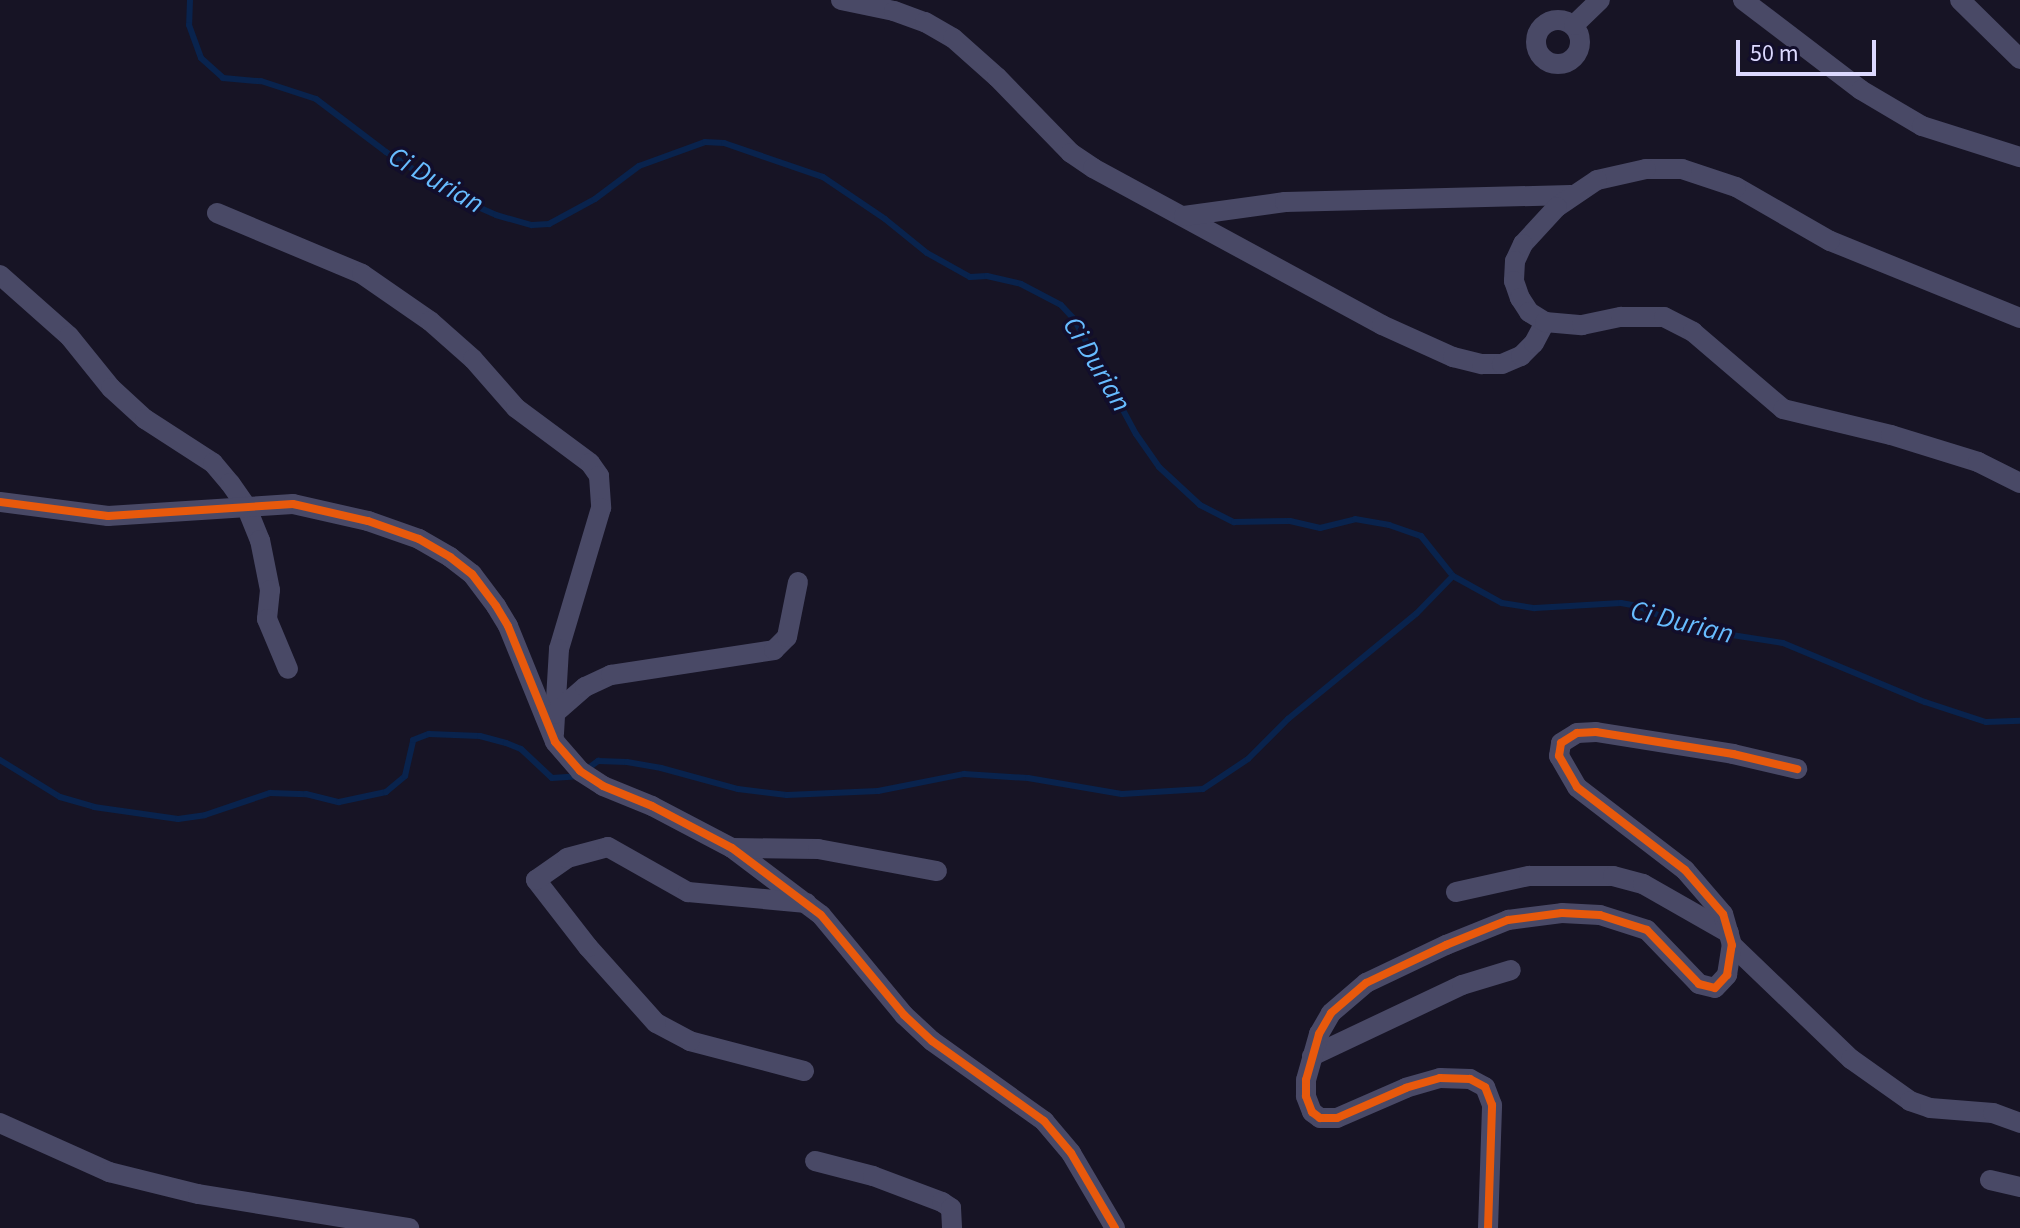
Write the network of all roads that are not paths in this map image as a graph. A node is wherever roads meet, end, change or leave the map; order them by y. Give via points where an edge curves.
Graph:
1 (841, 0) edge
2 (1600, 0) edge
3 (1743, 0) edge
4 (1960, 0) edge
5 (1574, 25) dead end
6 (2020, 59) edge
7 (2020, 157) edge
8 (1571, 195) junction
9 (217, 213) dead end
10 (1184, 216) junction
11 (0, 275) edge
12 (2020, 318) edge
13 (1545, 322) junction
14 (2020, 483) edge
15 (0, 502) edge
16 (246, 506) junction
17 (798, 582) dead end
18 (288, 669) dead end
19 (554, 714) junction
20 (555, 742) junction
21 (1797, 769) dead end
22 (732, 848) junction
23 (937, 871) dead end
24 (1456, 892) dead end
25 (806, 903) junction
26 (1730, 939) junction
27 (1511, 970) dead end
28 (1312, 1056) junction
29 (804, 1071) dead end
30 (0, 1123) edge
31 (2020, 1123) edge
32 (815, 1161) dead end
33 (1990, 1180) dead end
34 (2020, 1187) edge
35 (409, 1228) edge
36 (952, 1228) edge
37 (1115, 1228) edge
38 (1488, 1228) edge

1 - 10 street via 894,11 953,38 1071,153
2 - 5 street
3 - 7 street via 1861,90 1922,126
4 - 6 street
8 - 10 street via 1285,202
8 - 12 street via 1597,180 1646,169 1710,176 1830,241
8 - 13 street via 1538,226 1515,261 1520,298
9 - 19 street via 362,274 430,321 516,408 590,463 599,476 601,508 564,627
10 - 13 street via 1254,258 1453,357 1502,364 1521,356
11 - 16 street via 44,311 145,419 213,463
13 - 14 street via 1582,325 1621,317 1664,317 1693,332 1783,409 1978,462
15 - 16 street via 108,516
16 - 18 street via 268,578 267,619
16 - 20 street via 293,504 340,513 419,539 450,557 472,574 508,626
17 - 19 street via 787,637 774,650 611,675 585,687
19 - 20 street
20 - 22 street via 580,771 603,786
21 - 26 street via 1596,732 1577,733 1561,743 1559,756 1577,787 1685,870 1723,914
22 - 23 street via 818,849
22 - 25 street
24 - 26 street via 1529,876 1613,876 1643,884
25 - 29 street via 688,892 608,847 567,858 536,880 656,1023 690,1041
25 - 37 street via 932,1041 1044,1121 1071,1153
26 - 28 street via 1727,975 1707,989 1647,930 1626,921 1562,913 1508,920 1366,983 1331,1013
26 - 31 street via 1851,1059 1910,1101 1930,1108 1993,1113
27 - 28 street via 1462,985
28 - 38 street via 1306,1096 1320,1118 1337,1118 1440,1078 1470,1079 1485,1087 1492,1105
30 - 35 street via 109,1172 198,1194
32 - 36 street via 942,1202 951,1208
33 - 34 street

